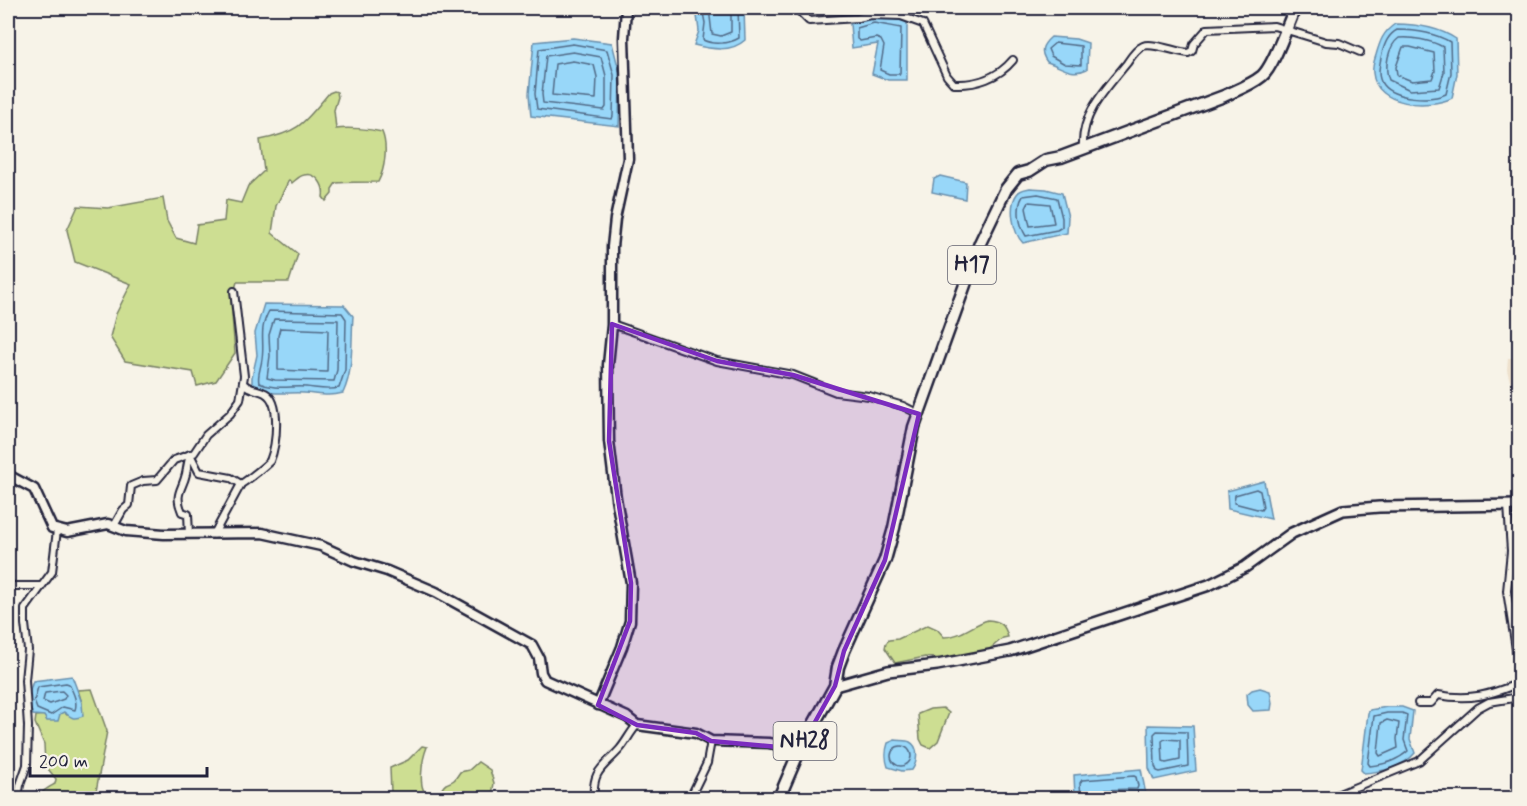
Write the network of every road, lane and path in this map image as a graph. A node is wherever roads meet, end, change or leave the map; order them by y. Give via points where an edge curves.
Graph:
1 (626, 8) edge
2 (796, 8) edge
3 (1295, 8) edge
4 (1287, 30) junction
5 (1360, 52) dead end
6 (1013, 60) dead end
7 (1083, 147) junction
8 (234, 291) dead end
9 (612, 324) junction
10 (244, 384) junction
11 (919, 414) junction
12 (190, 454) junction
13 (8, 475) edge
14 (241, 484) junction
15 (1508, 505) junction
16 (1520, 505) edge
17 (114, 526) junction
18 (57, 530) junction
19 (189, 534) junction
20 (214, 534) junction
21 (8, 584) edge
22 (41, 586) junction
23 (1520, 675) edge
24 (1520, 683) edge
25 (836, 686) junction
26 (1520, 697) edge
27 (1418, 703) dead end
28 (597, 705) junction
29 (637, 725) junction
30 (711, 741) junction
31 (800, 750) junction
32 (18, 798) edge
33 (594, 798) edge
34 (690, 798) edge
35 (779, 798) edge
36 (1329, 798) edge

1 - 9 street via 628,159 612,247
2 - 6 street via 809,21 871,15 901,16 923,24 954,84 971,85 990,78
3 - 4 main road, H17
4 - 5 street
4 - 7 main road, H17 via 1264,75 1245,86
4 - 7 street via 1274,26 1208,29 1188,53 1143,46 1100,95 1082,135
7 - 11 main road, H17 via 1018,174 1006,189 977,253
8 - 10 street
9 - 11 street via 717,361 793,375 836,392 869,396
9 - 28 street via 609,441 631,583 630,621
10 - 12 street via 237,407
10 - 14 street via 267,393 277,412 270,461
11 - 25 main road, H17 via 885,560 844,651
12 - 14 street via 199,472 231,478
12 - 17 street via 174,460 157,480 131,486 129,505
12 - 19 street via 177,500 182,512 188,514
13 - 18 street via 34,489 52,528
14 - 20 street
15 - 16 main road
15 - 23 street via 1511,551 1507,591
15 - 25 main road via 1343,510 1292,533 1245,567 1209,585 1010,651 888,671
17 - 18 street
17 - 19 street via 126,531
18 - 22 street via 52,572
19 - 20 street
20 - 28 street via 262,533 321,546 436,592 532,645 545,680
21 - 22 street
22 - 32 street via 25,609 27,765
24 - 27 street via 1485,696 1438,695 1431,704
25 - 31 main road, NH28
26 - 36 street via 1489,702 1419,761
28 - 29 street
29 - 30 street via 696,734
29 - 33 street via 598,771
30 - 31 street via 768,743
30 - 34 street
31 - 35 main road, NH28

